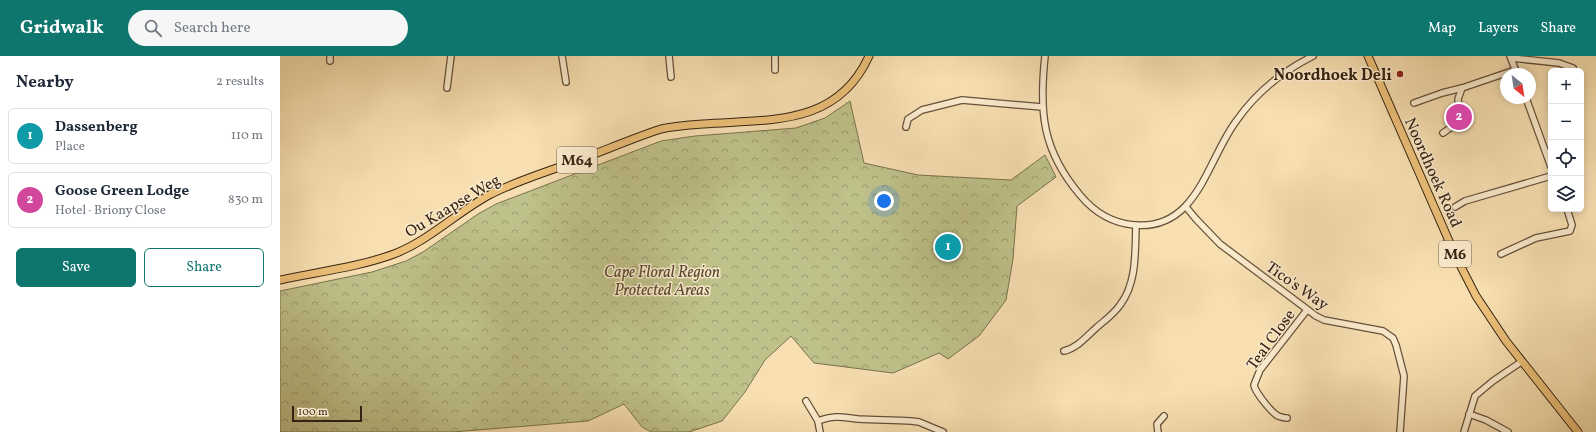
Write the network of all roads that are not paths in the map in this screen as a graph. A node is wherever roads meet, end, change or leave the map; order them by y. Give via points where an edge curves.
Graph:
1 (451, 56) edge
2 (562, 56) edge
3 (669, 56) edge
4 (775, 56) edge
5 (869, 56) edge
6 (1045, 56) edge
7 (1313, 56) edge
8 (1368, 56) edge
9 (1511, 57) edge
10 (1515, 68) edge
11 (1573, 68) dead end
12 (776, 70) dead end
13 (671, 77) dead end
14 (1500, 77) edge
15 (566, 82) dead end
16 (447, 88) dead end
17 (1462, 88) junction
18 (1414, 103) dead end
19 (1528, 104) edge
20 (1042, 107) junction
21 (906, 127) dead end
22 (1443, 133) dead end
23 (1548, 159) edge
24 (1548, 177) edge
25 (1186, 207) junction
26 (1456, 207) dead end
27 (1568, 212) edge
28 (1136, 225) junction
29 (1501, 254) dead end
30 (280, 280) edge
31 (1307, 310) junction
32 (1064, 352) dead end
33 (1522, 362) junction
34 (806, 401) dead end
35 (1469, 414) junction
36 (1164, 416) dead end
37 (1286, 418) dead end
38 (818, 420) junction
39 (820, 432) edge
40 (943, 432) edge
41 (1158, 432) edge
42 (1400, 432) edge
43 (1464, 432) edge
44 (1508, 432) edge
45 (1578, 432) edge

1 - 16 street
2 - 15 street
3 - 13 street
4 - 12 street
5 - 30 main road, Ou Kaapse Weg / M64 via 850,86 831,102 813,111 791,118 663,129 491,194 426,237 394,254
6 - 20 street
7 - 25 street via 1280,76 1249,105 1224,138 1197,193
8 - 33 main road, Noordhoek Road / M6 via 1466,278 1487,314
9 - 10 street
9 - 11 street via 1564,64
14 - 17 street
17 - 18 street
17 - 22 street via 1458,99 1461,118
19 - 23 street
20 - 21 street via 962,100 915,113 908,119
20 - 28 street via 1051,149 1074,188 1089,205 1107,218 1123,224
24 - 26 street via 1465,201
25 - 28 street via 1168,219 1148,225
25 - 31 street, Tico's Way via 1220,244
27 - 29 street via 1572,225 1570,231 1536,238
28 - 32 street via 1132,280 1123,301 1073,348
31 - 37 street, Teal Close via 1260,370 1254,385 1274,413
31 - 42 street, Tico's Way via 1324,320 1383,331 1393,338 1404,376
33 - 35 street via 1477,393
33 - 45 main road, Noordhoek Road / M6
34 - 38 street
35 - 43 street
35 - 44 street
36 - 41 street via 1157,424
38 - 39 street
38 - 40 street via 838,416 911,421

